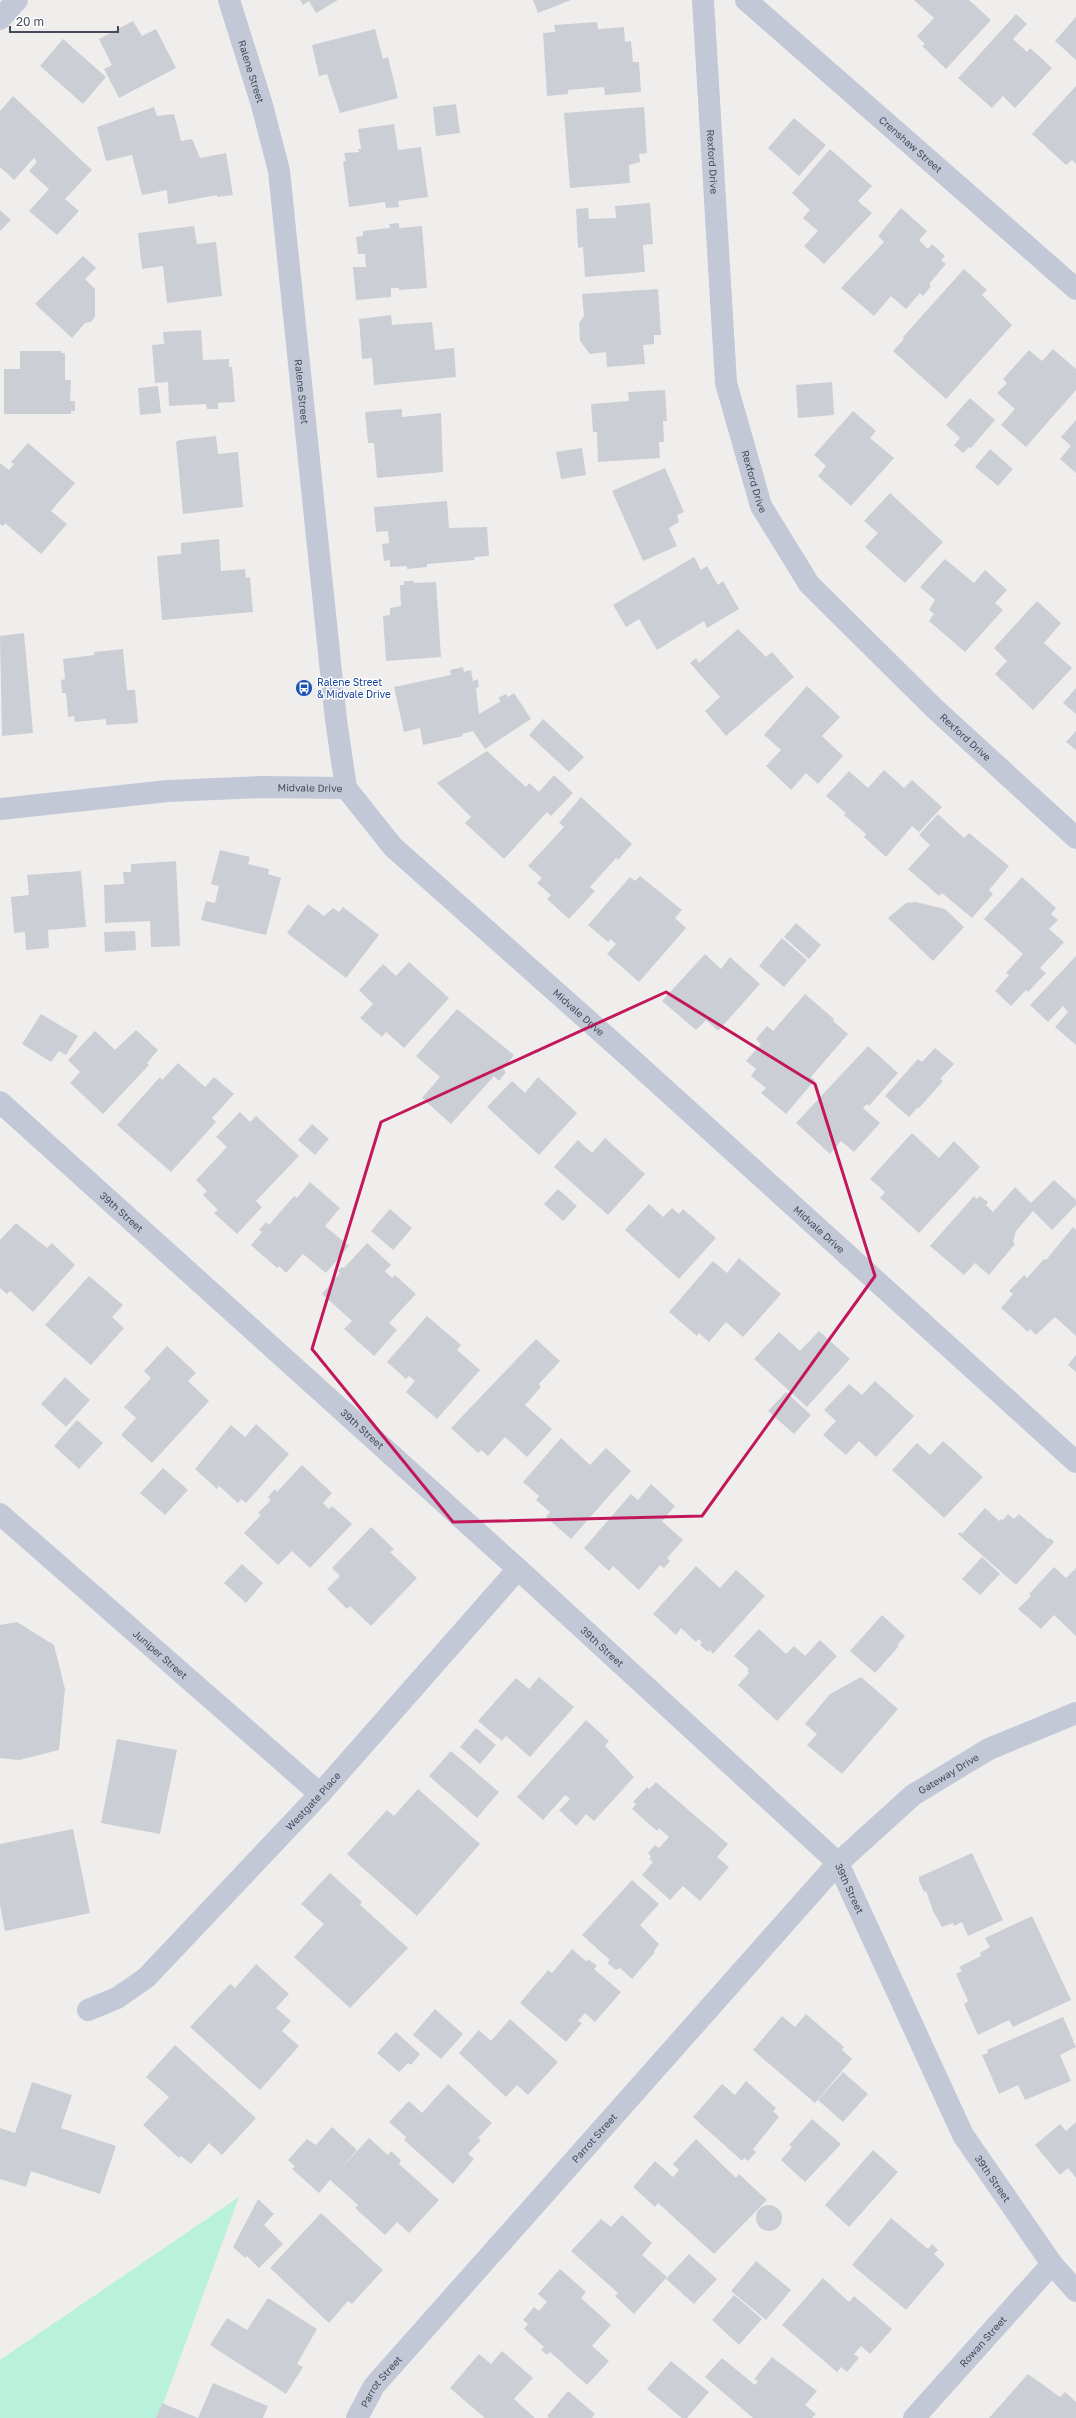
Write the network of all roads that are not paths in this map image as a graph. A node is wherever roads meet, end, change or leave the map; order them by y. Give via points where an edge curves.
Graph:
1 (17, 0) edge
2 (229, 0) edge
3 (703, 0) edge
4 (746, 0) edge
5 (0, 19) edge
6 (1076, 289) edge
7 (346, 788) junction
8 (0, 809) edge
9 (1076, 838) edge
10 (0, 1102) edge
11 (1076, 1462) edge
12 (0, 1514) edge
13 (518, 1569) junction
14 (1076, 1712) edge
15 (320, 1794) junction
16 (838, 1863) junction
17 (88, 2010) dead end
18 (1052, 2264) junction
19 (1076, 2290) edge
20 (357, 2418) edge
21 (914, 2418) edge

1 - 5 street
2 - 7 street, Ralene Street via 262,105 279,172 336,720
3 - 9 street, Rexford Drive via 726,383 761,506 809,584 934,708
4 - 6 street, Crenshaw Street
7 - 8 street, Midvale Drive via 260,787 168,791
7 - 11 street, Midvale Drive via 392,847
10 - 13 street, 39th Street
12 - 15 street, Juniper Street
13 - 15 street, Westgate Place
13 - 16 street, 39th Street
14 - 16 street, Gateway Drive via 990,1749 913,1795
15 - 17 street, Westgate Place via 146,1978 117,1998
16 - 18 street, 39th Street via 963,2135
16 - 20 street, Parrot Street via 374,2386
18 - 19 street, 39th Street
18 - 21 street, Rowan Street

